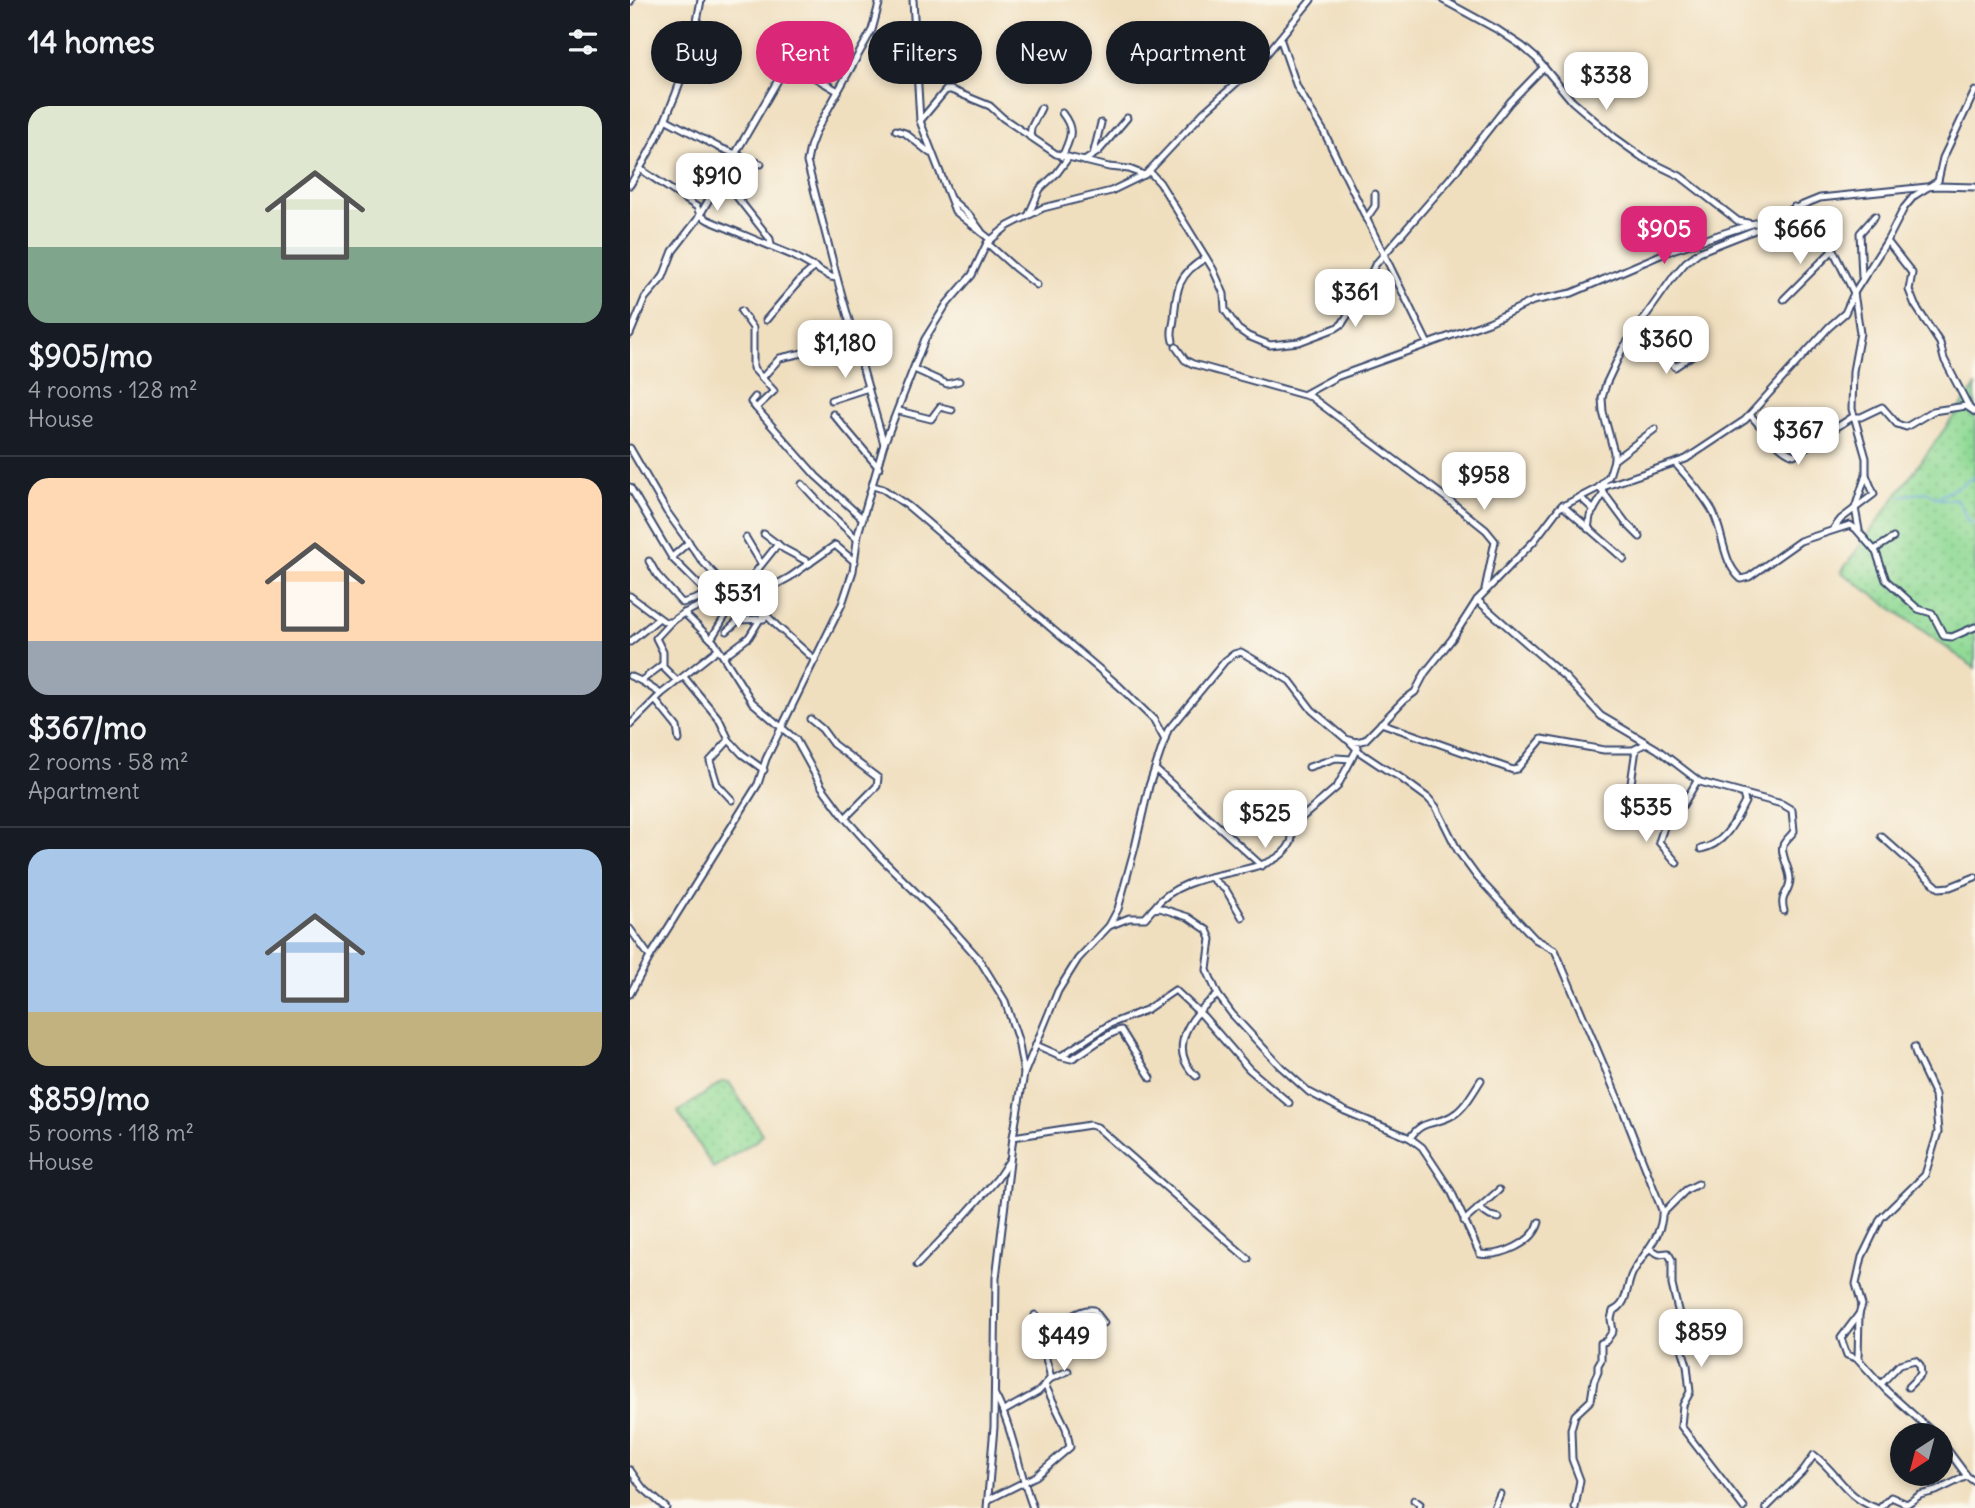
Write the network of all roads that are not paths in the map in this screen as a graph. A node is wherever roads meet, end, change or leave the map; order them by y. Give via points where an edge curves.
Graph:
1 (701, 0) edge
2 (880, 0) edge
3 (913, 0) edge
4 (1311, 0) edge
5 (1443, 0) edge
6 (1280, 38) junction
7 (1545, 67) junction
8 (776, 84) edge
9 (826, 84) edge
10 (838, 91) junction
11 (1975, 92) edge
12 (1041, 108) dead end
13 (1062, 113) dead end
14 (1127, 118) dead end
15 (667, 120) junction
16 (920, 121) junction
17 (1101, 123) dead end
18 (896, 130) dead end
19 (1030, 137) junction
20 (734, 153) junction
21 (933, 155) junction
22 (1093, 155) junction
23 (1065, 157) junction
24 (1084, 161) junction
25 (761, 164) dead end
26 (640, 169) junction
27 (1146, 173) junction
28 (630, 185) edge
29 (1928, 187) junction
30 (1975, 187) edge
31 (1375, 194) dead end
32 (737, 197) dead end
33 (1794, 207) junction
34 (1029, 214) junction
35 (700, 215) junction
36 (1778, 216) junction
37 (1875, 216) dead end
38 (1366, 219) junction
39 (1752, 223) junction
40 (1812, 226) junction
41 (1887, 241) junction
42 (989, 242) junction
43 (1793, 242) dead end
44 (771, 245) junction
45 (1833, 250) junction
46 (1384, 257) junction
47 (1206, 258) junction
48 (815, 267) junction
49 (836, 278) junction
50 (1861, 281) junction
51 (1037, 285) dead end
52 (1854, 293) junction
53 (1784, 299) dead end
54 (741, 312) dead end
55 (766, 320) dead end
56 (1643, 322) junction
57 (632, 323) edge
58 (630, 334) edge
59 (854, 338) junction
60 (1428, 344) junction
61 (1696, 349) dead end
62 (914, 369) junction
63 (762, 378) junction
64 (959, 381) dead end
65 (868, 388) junction
66 (1305, 394) junction
67 (755, 397) dead end
68 (831, 400) dead end
69 (1969, 407) junction
70 (756, 408) junction
71 (952, 410) dead end
72 (899, 411) junction
73 (1975, 412) edge
74 (833, 414) dead end
75 (1750, 415) junction
76 (1854, 417) junction
77 (1655, 429) dead end
78 (884, 444) junction
79 (630, 448) edge
80 (1614, 460) junction
81 (1675, 463) junction
82 (878, 468) junction
83 (1866, 475) junction
84 (802, 484) dead end
85 (873, 486) junction
86 (630, 487) edge
87 (1601, 490) junction
88 (1580, 496) junction
89 (1562, 505) junction
90 (1856, 508) junction
91 (1594, 510) junction
92 (863, 519) junction
93 (1588, 529) junction
94 (1832, 531) junction
95 (1860, 533) junction
96 (764, 534) dead end
97 (1640, 537) dead end
98 (746, 538) dead end
99 (1893, 538) dead end
100 (857, 539) junction
101 (689, 542) junction
102 (778, 544) junction
103 (1874, 550) junction
104 (672, 557) junction
105 (1624, 559) dead end
106 (649, 561) dead end
107 (855, 562) junction
108 (761, 563) junction
109 (810, 563) junction
110 (724, 584) junction
111 (1485, 590) junction
112 (754, 591) junction
113 (706, 592) junction
114 (737, 593) junction
115 (630, 596) edge
116 (1477, 600) junction
117 (684, 613) junction
118 (656, 616) junction
119 (677, 617) junction
120 (765, 617) junction
121 (670, 623) junction
122 (1975, 627) edge
123 (727, 631) dead end
124 (711, 639) junction
125 (630, 642) edge
126 (719, 649) junction
127 (724, 656) junction
128 (815, 660) junction
129 (662, 665) junction
130 (630, 676) edge
131 (684, 677) junction
132 (641, 681) junction
133 (677, 681) junction
134 (661, 694) junction
135 (655, 700) junction
136 (810, 719) dead end
137 (1381, 723) junction
138 (630, 725) edge
139 (782, 726) junction
140 (679, 740) dead end
141 (729, 740) junction
142 (1165, 740) junction
143 (1365, 740) junction
144 (1349, 741) junction
145 (1647, 743) junction
146 (1356, 749) junction
147 (1636, 749) junction
148 (1351, 759) junction
149 (1309, 767) dead end
150 (1155, 769) junction
151 (764, 770) junction
152 (1697, 781) junction
153 (1743, 794) junction
154 (732, 800) dead end
155 (1668, 815) junction
156 (845, 818) junction
157 (1881, 836) dead end
158 (1701, 849) dead end
159 (1677, 863) dead end
160 (1262, 866) junction
161 (1210, 877) junction
162 (1975, 877) edge
163 (1153, 909) junction
164 (1783, 911) dead end
165 (1242, 917) dead end
166 (1109, 926) junction
167 (630, 929) edge
168 (650, 957) junction
169 (630, 994) edge
170 (1218, 995) junction
171 (1199, 1013) junction
172 (1036, 1045) junction
173 (1914, 1046) dead end
174 (1059, 1056) junction
175 (1024, 1074) junction
176 (1196, 1076) dead end
177 (1151, 1078) dead end
178 (1481, 1080) dead end
179 (1289, 1103) dead end
180 (1013, 1137) junction
181 (1410, 1138) junction
182 (1011, 1158) junction
183 (1698, 1184) dead end
184 (1499, 1190) dead end
185 (1478, 1209) junction
186 (1663, 1213) junction
187 (1499, 1218) dead end
188 (1464, 1221) junction
189 (1539, 1222) dead end
190 (1650, 1249) junction
191 (1248, 1259) dead end
192 (917, 1265) dead end
193 (1859, 1314) junction
194 (1035, 1315) dead end
195 (1104, 1323) dead end
196 (1046, 1347) junction
197 (1858, 1359) junction
198 (1068, 1371) dead end
199 (1048, 1382) junction
200 (1881, 1384) junction
201 (1908, 1387) dead end
202 (994, 1392) junction
203 (1004, 1411) junction
204 (1923, 1423) edge
205 (1953, 1456) edge
206 (630, 1470) edge
207 (1968, 1476) junction
208 (1975, 1482) edge
209 (1023, 1483) junction
210 (1500, 1494) dead end
211 (988, 1500) junction
212 (1414, 1500) dead end
213 (666, 1508) edge
214 (987, 1508) edge
215 (1033, 1508) edge
216 (1419, 1508) edge
217 (1494, 1508) edge
218 (1575, 1508) edge
219 (1744, 1508) edge
220 (1766, 1508) edge
221 (1878, 1508) edge

1 - 15 street via 688,60
2 - 10 street via 872,30
3 - 16 street
4 - 6 street
5 - 7 street via 1506,35
6 - 27 street
6 - 38 street via 1290,72
7 - 39 street via 1572,101 1623,144 1680,176 1738,221
7 - 46 street via 1510,102
8 - 20 street
9 - 10 street
10 - 49 street via 814,136 807,162
11 - 29 street via 1943,158 1939,180
12 - 19 street
13 - 23 street via 1071,130
14 - 22 street
15 - 20 street
15 - 26 street
16 - 19 street via 948,89 990,106
16 - 21 street
17 - 22 street
18 - 21 street
19 - 23 street
20 - 25 street
20 - 35 street
21 - 42 street via 960,216
22 - 24 street
23 - 24 street
23 - 34 street via 1057,173 1040,189
24 - 27 street
26 - 28 street
26 - 35 street via 698,208
27 - 34 street via 1111,191
27 - 47 street via 1160,183
29 - 30 street
29 - 33 street via 1820,198
29 - 41 street via 1904,208
31 - 38 street via 1375,206
32 - 44 street
33 - 36 street
33 - 40 street
34 - 42 street
35 - 44 street
35 - 57 street via 673,251 663,277
36 - 39 street
36 - 56 street via 1692,257
37 - 50 street via 1860,233
38 - 46 street
39 - 60 street via 1672,250 1572,293 1533,301
40 - 43 street
40 - 45 street
41 - 50 street
41 - 69 street via 1912,273 1909,287 1915,305 1940,343
42 - 51 street
42 - 62 street via 929,332
44 - 48 street
45 - 52 street
45 - 53 street
46 - 47 street via 1373,267 1339,327 1273,346 1248,336 1234,323
46 - 60 street
47 - 66 street via 1179,283 1170,330 1185,360
48 - 49 street
48 - 55 street
49 - 59 street
50 - 52 street
52 - 75 street via 1845,313
52 - 76 street via 1860,333 1852,382
54 - 63 street via 753,328 752,366
56 - 61 street via 1675,367
56 - 80 street via 1619,355 1604,391 1603,412
57 - 58 street
59 - 63 street via 837,336 803,353 780,358
59 - 65 street
60 - 66 street via 1324,382
62 - 64 street via 947,384
62 - 72 street
63 - 70 street via 774,391
65 - 68 street
65 - 78 street
66 - 111 street via 1486,530 1495,547
67 - 70 street via 751,402
69 - 73 street
69 - 76 street via 1933,411 1906,427 1882,407
70 - 92 street via 816,476
71 - 72 street via 940,407 931,419
72 - 78 street
74 - 82 street
75 - 76 street via 1794,455
75 - 81 street
76 - 83 street
77 - 80 street
78 - 82 street
79 - 101 street
80 - 87 street
81 - 87 street
81 - 94 street via 1712,510 1725,551 1741,579 1800,541
82 - 85 street
83 - 90 street
83 - 90 street via 1874,494
84 - 100 street
85 - 92 street
85 - 142 street via 908,506 1115,682 1154,720
86 - 104 street
87 - 88 street
87 - 91 street
87 - 97 street
88 - 89 street
88 - 91 street
89 - 93 street
89 - 111 street
90 - 94 street
90 - 95 street
91 - 93 street
92 - 100 street
93 - 105 street
94 - 95 street via 1847,525
95 - 103 street
96 - 102 street
98 - 108 street
99 - 103 street
100 - 107 street
101 - 104 street
101 - 110 street
102 - 108 street
102 - 109 street
103 - 122 street via 1886,580 1918,609 1932,613 1944,636
104 - 113 street
106 - 113 street via 682,602
107 - 109 street via 835,545
107 - 128 street via 842,604
108 - 112 street via 753,577
109 - 112 street via 770,587
110 - 113 street
110 - 114 street
111 - 116 street
112 - 114 street
114 - 117 street via 715,597
114 - 120 street via 749,597
114 - 124 street
115 - 118 street
116 - 137 street via 1416,690
116 - 145 street via 1566,677 1601,716
117 - 119 street
117 - 124 street
118 - 119 street
118 - 121 street
118 - 125 street
119 - 121 street
120 - 123 street via 739,620
120 - 127 street
120 - 128 street
121 - 129 street via 656,638 663,652
124 - 126 street
126 - 127 street
126 - 131 street
127 - 139 street via 750,700
128 - 139 street
129 - 132 street
129 - 133 street
130 - 132 street
131 - 133 street
131 - 141 street via 719,719
132 - 134 street
133 - 134 street
134 - 135 street
135 - 138 street
135 - 140 street via 677,727
136 - 156 street via 833,744 878,778 877,786
137 - 143 street
137 - 147 street via 1513,770 1542,739 1598,750
139 - 151 street
139 - 156 street via 800,745
141 - 151 street
141 - 154 street via 710,761 717,784
142 - 144 street via 1187,704 1225,661 1241,652 1290,681 1316,713
142 - 150 street
143 - 144 street
143 - 146 street
144 - 146 street
145 - 147 street
145 - 152 street
146 - 148 street
146 - 186 street via 1431,800 1477,877 1535,939 1555,950
147 - 155 street via 1630,800
148 - 149 street via 1336,758
148 - 160 street via 1337,786 1291,828 1289,845
150 - 160 street
150 - 166 street
151 - 168 street
152 - 153 street
152 - 155 street via 1683,805
153 - 158 street via 1745,802 1723,840
153 - 164 street via 1782,804 1794,812 1794,831 1783,845 1791,882 1781,901
155 - 159 street via 1659,842
156 - 175 street via 946,922 995,981 1016,1031
157 - 162 street via 1939,888
160 - 161 street
161 - 163 street via 1173,890
161 - 165 street via 1226,890
163 - 166 street via 1144,918
163 - 170 street via 1188,917 1208,931 1207,968
166 - 172 street via 1063,980
167 - 168 street
168 - 169 street
170 - 171 street
170 - 181 street via 1309,1092
171 - 174 street via 1174,990
171 - 176 street via 1181,1045
171 - 179 street via 1249,1069
172 - 174 street
172 - 175 street
173 - 193 street via 1935,1095 1938,1132 1925,1175 1881,1218 1862,1257 1856,1284 1862,1302
174 - 177 street via 1071,1059 1121,1030
175 - 180 street
178 - 181 street via 1456,1113 1422,1125
180 - 182 street
180 - 191 street via 1097,1126
181 - 188 street via 1436,1166
182 - 192 street
182 - 202 street via 996,1278
183 - 186 street
184 - 185 street
185 - 187 street
185 - 188 street
186 - 190 street
188 - 189 street via 1483,1255 1522,1243
190 - 218 street via 1632,1275 1626,1297 1613,1311 1612,1333 1601,1343 1591,1401 1573,1419 1570,1442 1580,1480
190 - 219 street via 1668,1253 1672,1260 1690,1392 1681,1426
193 - 197 street
193 - 197 street via 1841,1338 1847,1354
194 - 196 street
195 - 196 street via 1094,1310 1084,1310 1054,1328
196 - 199 street
197 - 200 street
198 - 199 street
199 - 203 street
199 - 209 street via 1070,1447
200 - 201 street via 1900,1364 1914,1360 1921,1374
200 - 204 street
202 - 203 street
202 - 211 street
203 - 209 street
205 - 207 street
206 - 213 street
207 - 208 street
207 - 221 street via 1907,1504 1891,1497
209 - 211 street
209 - 215 street
210 - 217 street
211 - 214 street
212 - 216 street
220 - 221 street via 1814,1455 1845,1488

